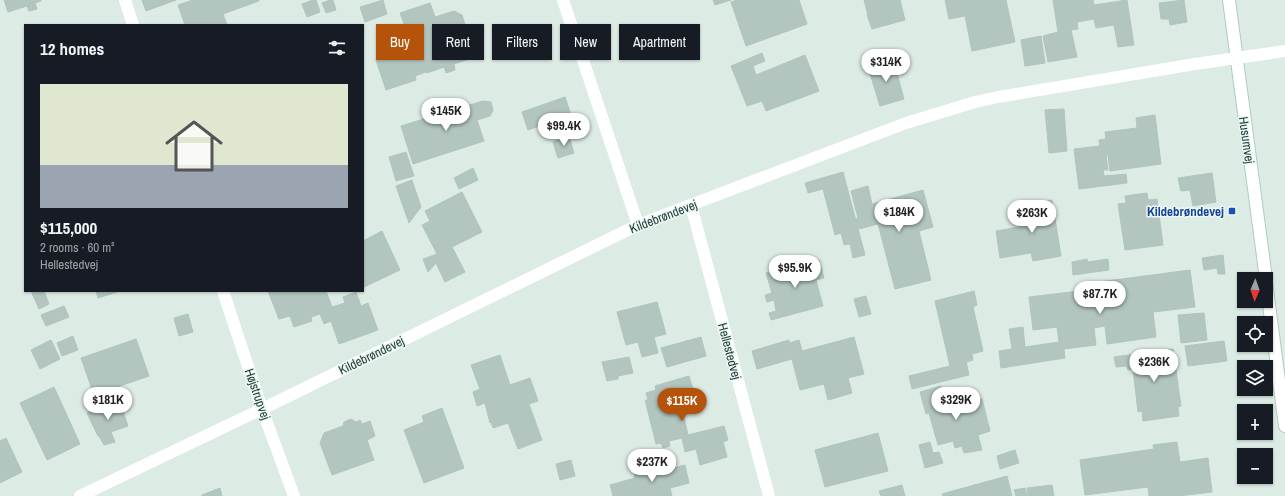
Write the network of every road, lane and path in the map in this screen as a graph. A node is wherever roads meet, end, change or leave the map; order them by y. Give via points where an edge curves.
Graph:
1 (125, 0) edge
2 (563, 0) edge
3 (1229, 0) edge
4 (133, 24) edge
5 (1285, 51) edge
6 (1236, 58) junction
7 (691, 206) junction
8 (638, 225) junction
9 (1265, 272) edge
10 (223, 292) edge
11 (1270, 308) edge
12 (262, 409) junction
13 (1285, 426) edge
14 (80, 496) edge
15 (294, 496) edge
16 (769, 496) edge

1 - 4 street
2 - 8 street
3 - 6 street, Husumvej
5 - 6 street, Kildebrøndevej
6 - 7 street, Kildebrøndevej via 976,102 906,123
6 - 9 street, Husumvej
7 - 8 street, Kildebrøndevej
7 - 16 street, Hellestedvej
8 - 12 street, Kildebrøndevej
10 - 12 street, Højstrupvej
11 - 13 street, Husumvej
12 - 14 street, Kildebrøndevej
12 - 15 street, Højstrupvej

